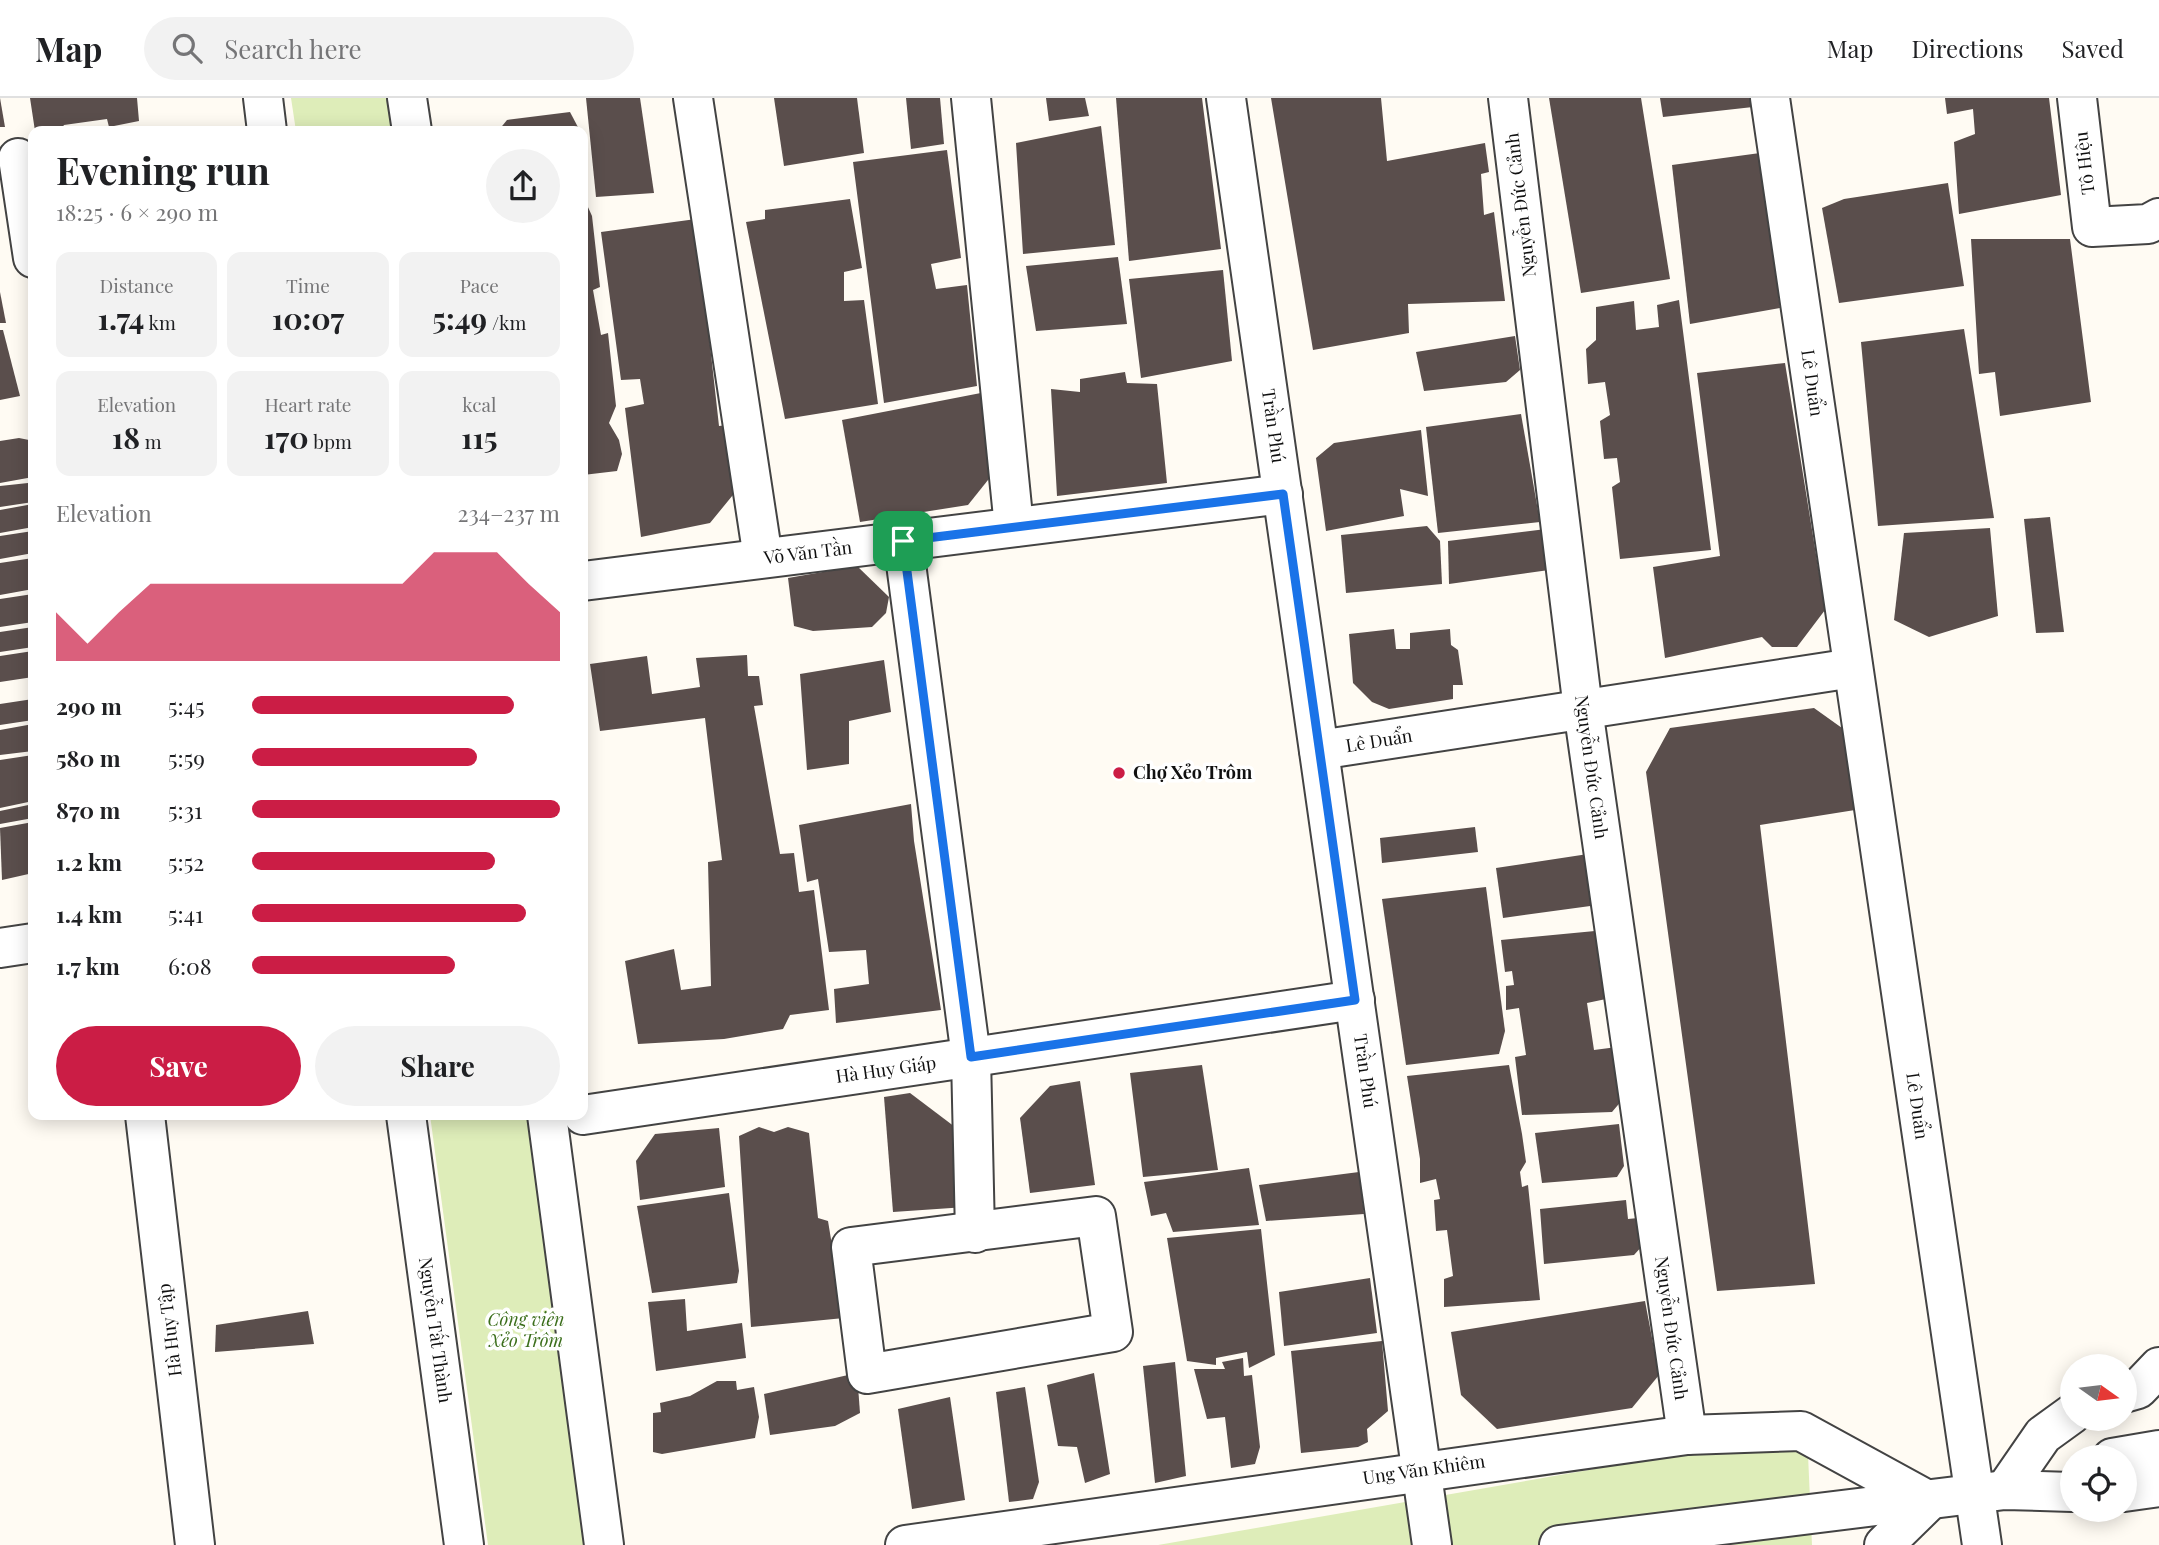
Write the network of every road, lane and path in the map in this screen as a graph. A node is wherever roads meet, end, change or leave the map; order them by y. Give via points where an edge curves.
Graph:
1 (262, 98) edge
2 (407, 98) edge
3 (693, 98) edge
4 (971, 98) edge
5 (1226, 98) edge
6 (1508, 98) edge
7 (1770, 98) edge
8 (2077, 98) edge
9 (266, 126) edge
10 (411, 126) edge
11 (17, 158) edge
12 (2159, 218) edge
13 (28, 227) edge
14 (1283, 494) junction
15 (1014, 527) junction
16 (903, 541) junction
17 (763, 558) junction
18 (588, 580) edge
19 (1853, 668) junction
20 (1583, 709) junction
21 (1319, 750) junction
22 (28, 944) edge
23 (0, 947) edge
24 (1355, 1000) junction
25 (971, 1057) junction
26 (588, 1113) edge
27 (146, 1120) edge
28 (407, 1120) edge
29 (565, 1120) edge
30 (975, 1233) junction
31 (2159, 1367) edge
32 (2137, 1389) edge
33 (2060, 1423) edge
34 (1687, 1435) junction
35 (2159, 1450) edge
36 (2137, 1454) edge
37 (1421, 1471) junction
38 (2060, 1475) edge
39 (2159, 1487) edge
40 (2137, 1490) edge
41 (2000, 1492) junction
42 (2060, 1492) edge
43 (1928, 1501) junction
44 (195, 1545) edge
45 (464, 1545) edge
46 (604, 1545) edge
47 (905, 1545) edge
48 (1432, 1545) edge
49 (1559, 1545) edge
50 (1884, 1545) edge
51 (1982, 1545) edge

1 - 9 street
2 - 10 street
3 - 17 street
4 - 15 street
5 - 14 street, Trần Phú
6 - 20 street, Nguyễn Đức Cảnh
7 - 19 street, Lê Duẩn
8 - 12 street, Tô Hiệu via 2092,227 2148,224
11 - 13 street
14 - 15 street, Võ Văn Tần
14 - 21 street, Trần Phú
15 - 16 street, Võ Văn Tần
16 - 17 street, Võ Văn Tần
16 - 25 street
17 - 18 street, Võ Văn Tần
19 - 20 street, Lê Duẩn
19 - 41 street, Lê Duẩn
20 - 21 street, Lê Duẩn
20 - 34 street, Nguyễn Đức Cảnh
21 - 24 street, Trần Phú
22 - 23 street
24 - 25 street, Hà Huy Giáp
24 - 37 street, Trần Phú
25 - 26 street, Hà Huy Giáp
25 - 30 street
27 - 44 street, Hà Huy Tập
28 - 45 street, Nguyễn Tất Thành
29 - 46 street
30 - 30 street via 851,1247 867,1374 1113,1332 1096,1216
31 - 32 street
33 - 41 street via 2043,1435
34 - 37 street, Ung Văn Khiêm
34 - 43 street, Ung Văn Khiêm via 1801,1431
35 - 36 street
37 - 47 street, Ung Văn Khiêm
37 - 48 street, Trần Phú
38 - 41 street
39 - 40 street
41 - 42 street
41 - 43 street
41 - 51 street, Lê Duẩn
43 - 49 street
43 - 50 street

